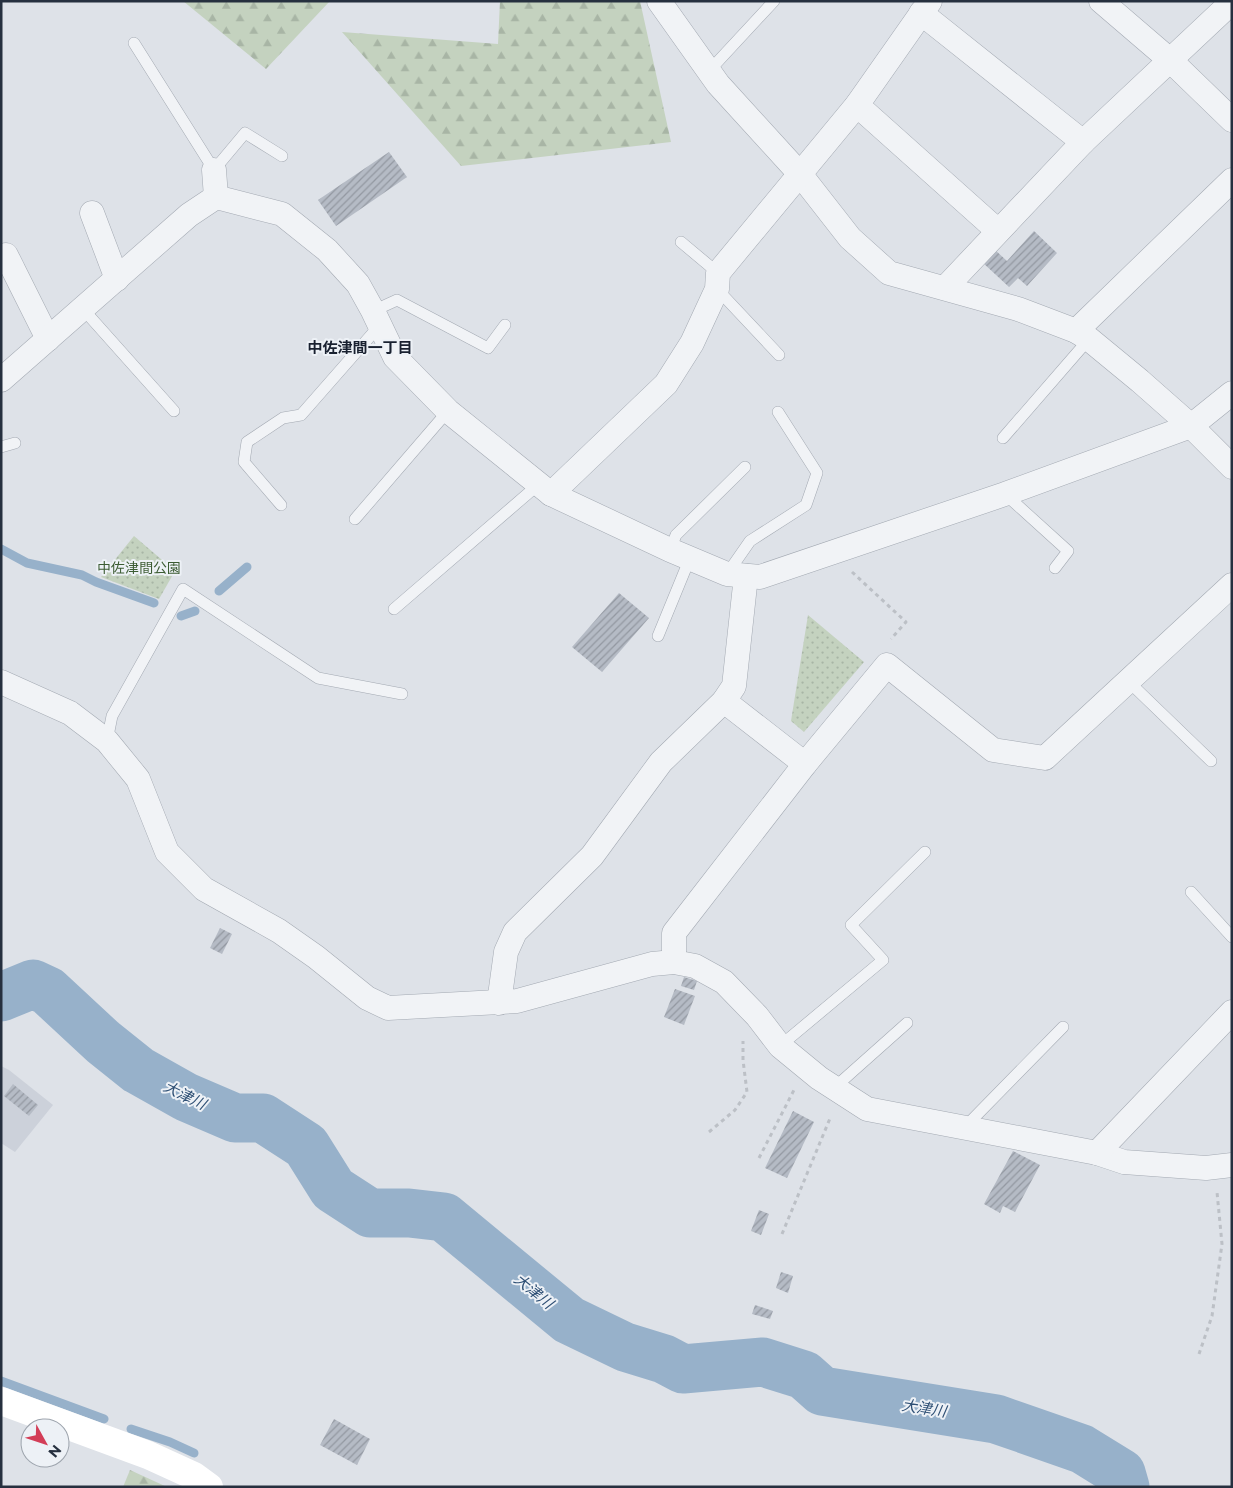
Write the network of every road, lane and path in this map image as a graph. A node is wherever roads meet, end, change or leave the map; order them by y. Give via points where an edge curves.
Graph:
1 (659, 1) edge
2 (774, 1) edge
3 (1101, 1) edge
4 (1232, 2) edge
5 (926, 7) edge
6 (134, 43) dead end
7 (1171, 61) junction
8 (710, 70) junction
9 (857, 105) junction
10 (1232, 120) edge
11 (1083, 142) junction
12 (282, 156) dead end
13 (214, 170) junction
14 (800, 174) junction
15 (1232, 180) edge
16 (216, 197) junction
17 (92, 214) dead end
18 (998, 231) junction
19 (681, 242) dead end
20 (6, 255) dead end
21 (117, 279) junction
22 (717, 281) junction
23 (945, 288) junction
24 (83, 309) junction
25 (377, 318) junction
26 (505, 325) dead end
27 (1082, 335) junction
28 (48, 339) junction
29 (779, 355) dead end
30 (1, 380) edge
31 (1232, 393) edge
32 (174, 411) dead end
33 (448, 411) junction
34 (778, 412) dead end
35 (1191, 426) junction
36 (1003, 438) dead end
37 (15, 443) dead end
38 (1, 447) edge
39 (745, 467) dead end
40 (1232, 467) edge
41 (545, 489) junction
42 (1005, 494) junction
43 (281, 505) dead end
44 (356, 519) dead end
45 (832, 553) junction
46 (680, 554) junction
47 (1055, 568) dead end
48 (737, 575) junction
49 (1232, 584) edge
50 (394, 609) dead end
51 (658, 636) dead end
52 (887, 664) junction
53 (1128, 681) junction
54 (1, 682) edge
55 (402, 694) dead end
56 (724, 701) junction
57 (107, 741) junction
58 (1211, 761) dead end
59 (805, 764) junction
60 (925, 852) dead end
61 (1191, 892) dead end
62 (1232, 936) edge
63 (674, 962) junction
64 (499, 1003) junction
65 (1232, 1012) edge
66 (757, 1016) junction
67 (907, 1023) dead end
68 (1063, 1027) dead end
69 (780, 1046) junction
70 (806, 1067) junction
71 (838, 1090) junction
72 (965, 1127) junction
73 (709, 1132) dead end
74 (1097, 1153) junction
75 (759, 1158) dead end
76 (1232, 1165) edge
77 (1206, 1168) junction
78 (782, 1234) dead end
79 (1199, 1354) dead end
80 (1, 1401) edge
81 (209, 1487) edge

1 - 8 street
2 - 8 lane
3 - 7 street
4 - 7 street
5 - 9 street
5 - 11 street
6 - 13 lane
7 - 10 street
7 - 11 street
8 - 14 street via 718,84
9 - 14 street
9 - 18 street
11 - 18 street
12 - 13 lane via 245,132
13 - 16 street
14 - 22 street
14 - 23 street via 850,238 889,273
15 - 27 street
16 - 21 street via 189,215
16 - 25 street via 282,214 327,250 346,270
17 - 21 street
18 - 23 street
19 - 22 lane
20 - 28 street
21 - 24 street
22 - 29 lane
22 - 41 street via 692,343 666,384
23 - 27 street via 1018,309
24 - 28 street
24 - 32 lane
25 - 26 lane via 397,300 488,348
25 - 33 street via 395,357
25 - 43 lane via 301,415 283,418 247,442 244,462
27 - 35 street
27 - 36 lane
28 - 30 street
31 - 35 street
33 - 41 street
33 - 44 lane
34 - 48 lane via 817,474 806,505 750,541
35 - 40 street
35 - 42 street
37 - 38 lane
39 - 46 lane via 676,535
41 - 46 street
41 - 50 lane
42 - 45 street
42 - 47 lane via 1068,551
45 - 48 street via 760,577
45 - 52 path via 906,622 882,650
46 - 48 street
46 - 51 lane
48 - 56 street via 734,686
49 - 53 street
52 - 53 street via 993,750 1046,758
52 - 59 street
53 - 58 lane
54 - 57 street via 70,713
55 - 57 lane via 318,678 183,589 112,716
56 - 59 street
56 - 64 street via 661,762 592,856 515,932 506,952
57 - 64 street via 138,779 167,852 204,890 279,931 367,998 388,1008
59 - 63 street via 674,933
60 - 69 lane via 851,925 883,960
61 - 62 lane
63 - 64 street via 652,964 517,1001
63 - 66 street via 695,966 724,982
65 - 74 street
66 - 69 street
66 - 73 path via 743,1024 747,1092 735,1110
67 - 71 lane
68 - 72 lane
69 - 70 street
70 - 71 street
70 - 75 path
71 - 72 street via 866,1109
71 - 78 path
72 - 74 street
74 - 77 street via 1124,1162
76 - 77 street
77 - 79 path via 1216,1181 1222,1244 1212,1316
80 - 81 street via 148,1455 194,1476

